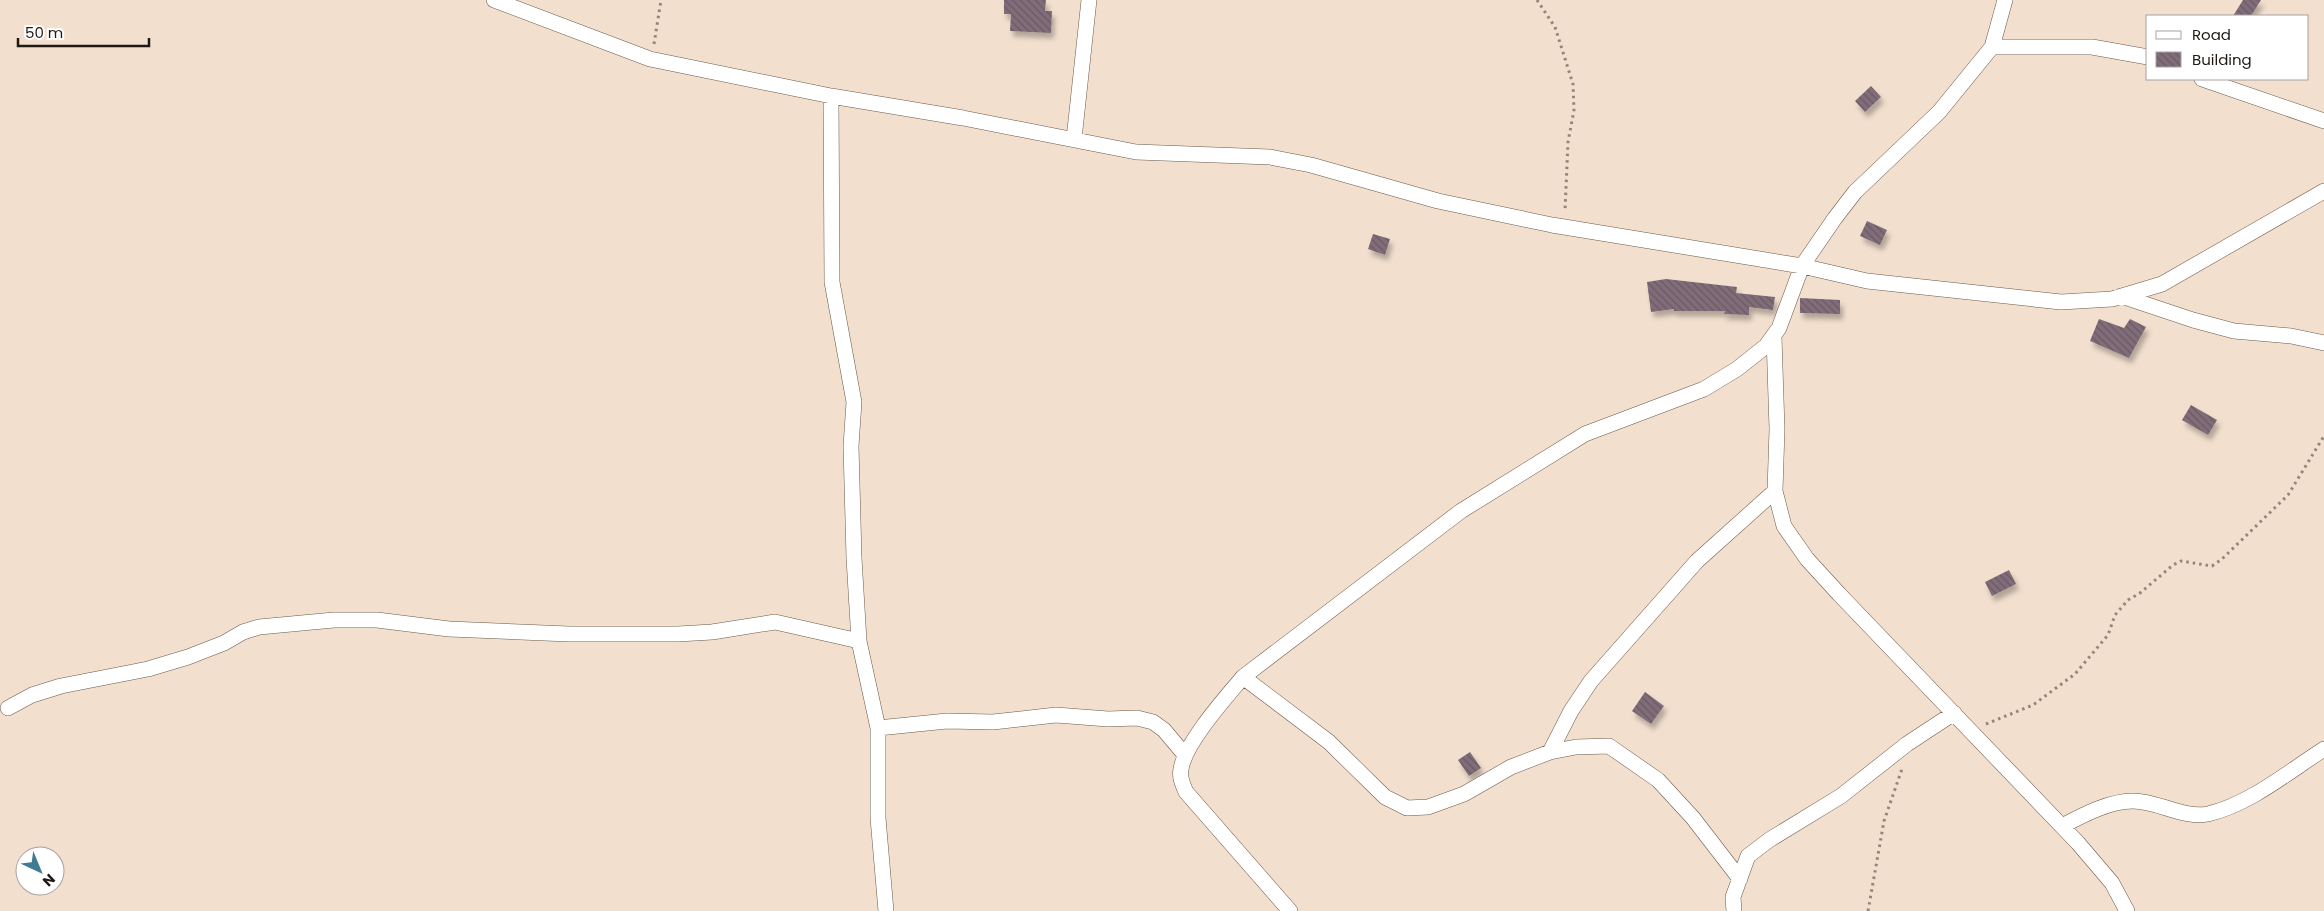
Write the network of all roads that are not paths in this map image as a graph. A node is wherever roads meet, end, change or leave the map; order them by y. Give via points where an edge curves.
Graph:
1 (494, 0) edge
2 (1089, 0) edge
3 (2005, 0) edge
4 (1992, 47) junction
5 (2146, 57) edge
6 (2205, 80) edge
7 (831, 96) junction
8 (2324, 121) edge
9 (1074, 139) junction
10 (2324, 191) edge
11 (1802, 266) junction
12 (2121, 296) junction
13 (1774, 337) junction
14 (2324, 342) edge
15 (1775, 491) junction
16 (859, 642) junction
17 (1244, 676) junction
18 (8, 708) dead end
19 (1954, 713) junction
20 (878, 728) junction
21 (2324, 750) edge
22 (1550, 752) junction
23 (1185, 755) junction
24 (2062, 826) junction
25 (1740, 879) junction
26 (886, 911) edge
27 (1290, 911) edge
28 (1734, 911) edge
29 (2127, 911) edge

1 - 7 street via 650,59
2 - 9 street
3 - 4 street
4 - 5 street via 2092,47
4 - 11 street via 1940,112 1855,192
6 - 8 street
7 - 9 street
7 - 16 street via 832,282 854,402 851,446
9 - 11 street via 1136,152 1270,156 1438,201 1564,227
10 - 12 street via 2162,284
11 - 12 street via 1867,281 2061,302 2088,302
11 - 13 street
12 - 14 street via 2234,331
13 - 15 street
13 - 17 street via 1737,368 1704,389 1585,434 1461,511
15 - 19 street via 1784,526 1807,560
15 - 22 street via 1697,561 1591,681
16 - 18 street via 775,622 678,634 569,634 449,629 377,620 334,620 259,627 188,658 61,686 32,695
16 - 20 street
17 - 22 street via 1329,742 1385,797 1407,808 1428,808 1511,767
17 - 23 street
19 - 24 street
19 - 25 street via 1906,744 1840,796 1748,856
20 - 23 street via 1056,715 1137,718 1153,722 1164,730
20 - 26 street via 878,818
21 - 24 street via 2232,806 2206,814 2134,801 2089,812
22 - 25 street via 1609,746 1624,755 1658,780 1693,818
23 - 27 street via 1180,771 1186,792
24 - 29 street via 2112,883
25 - 28 street via 1733,897

